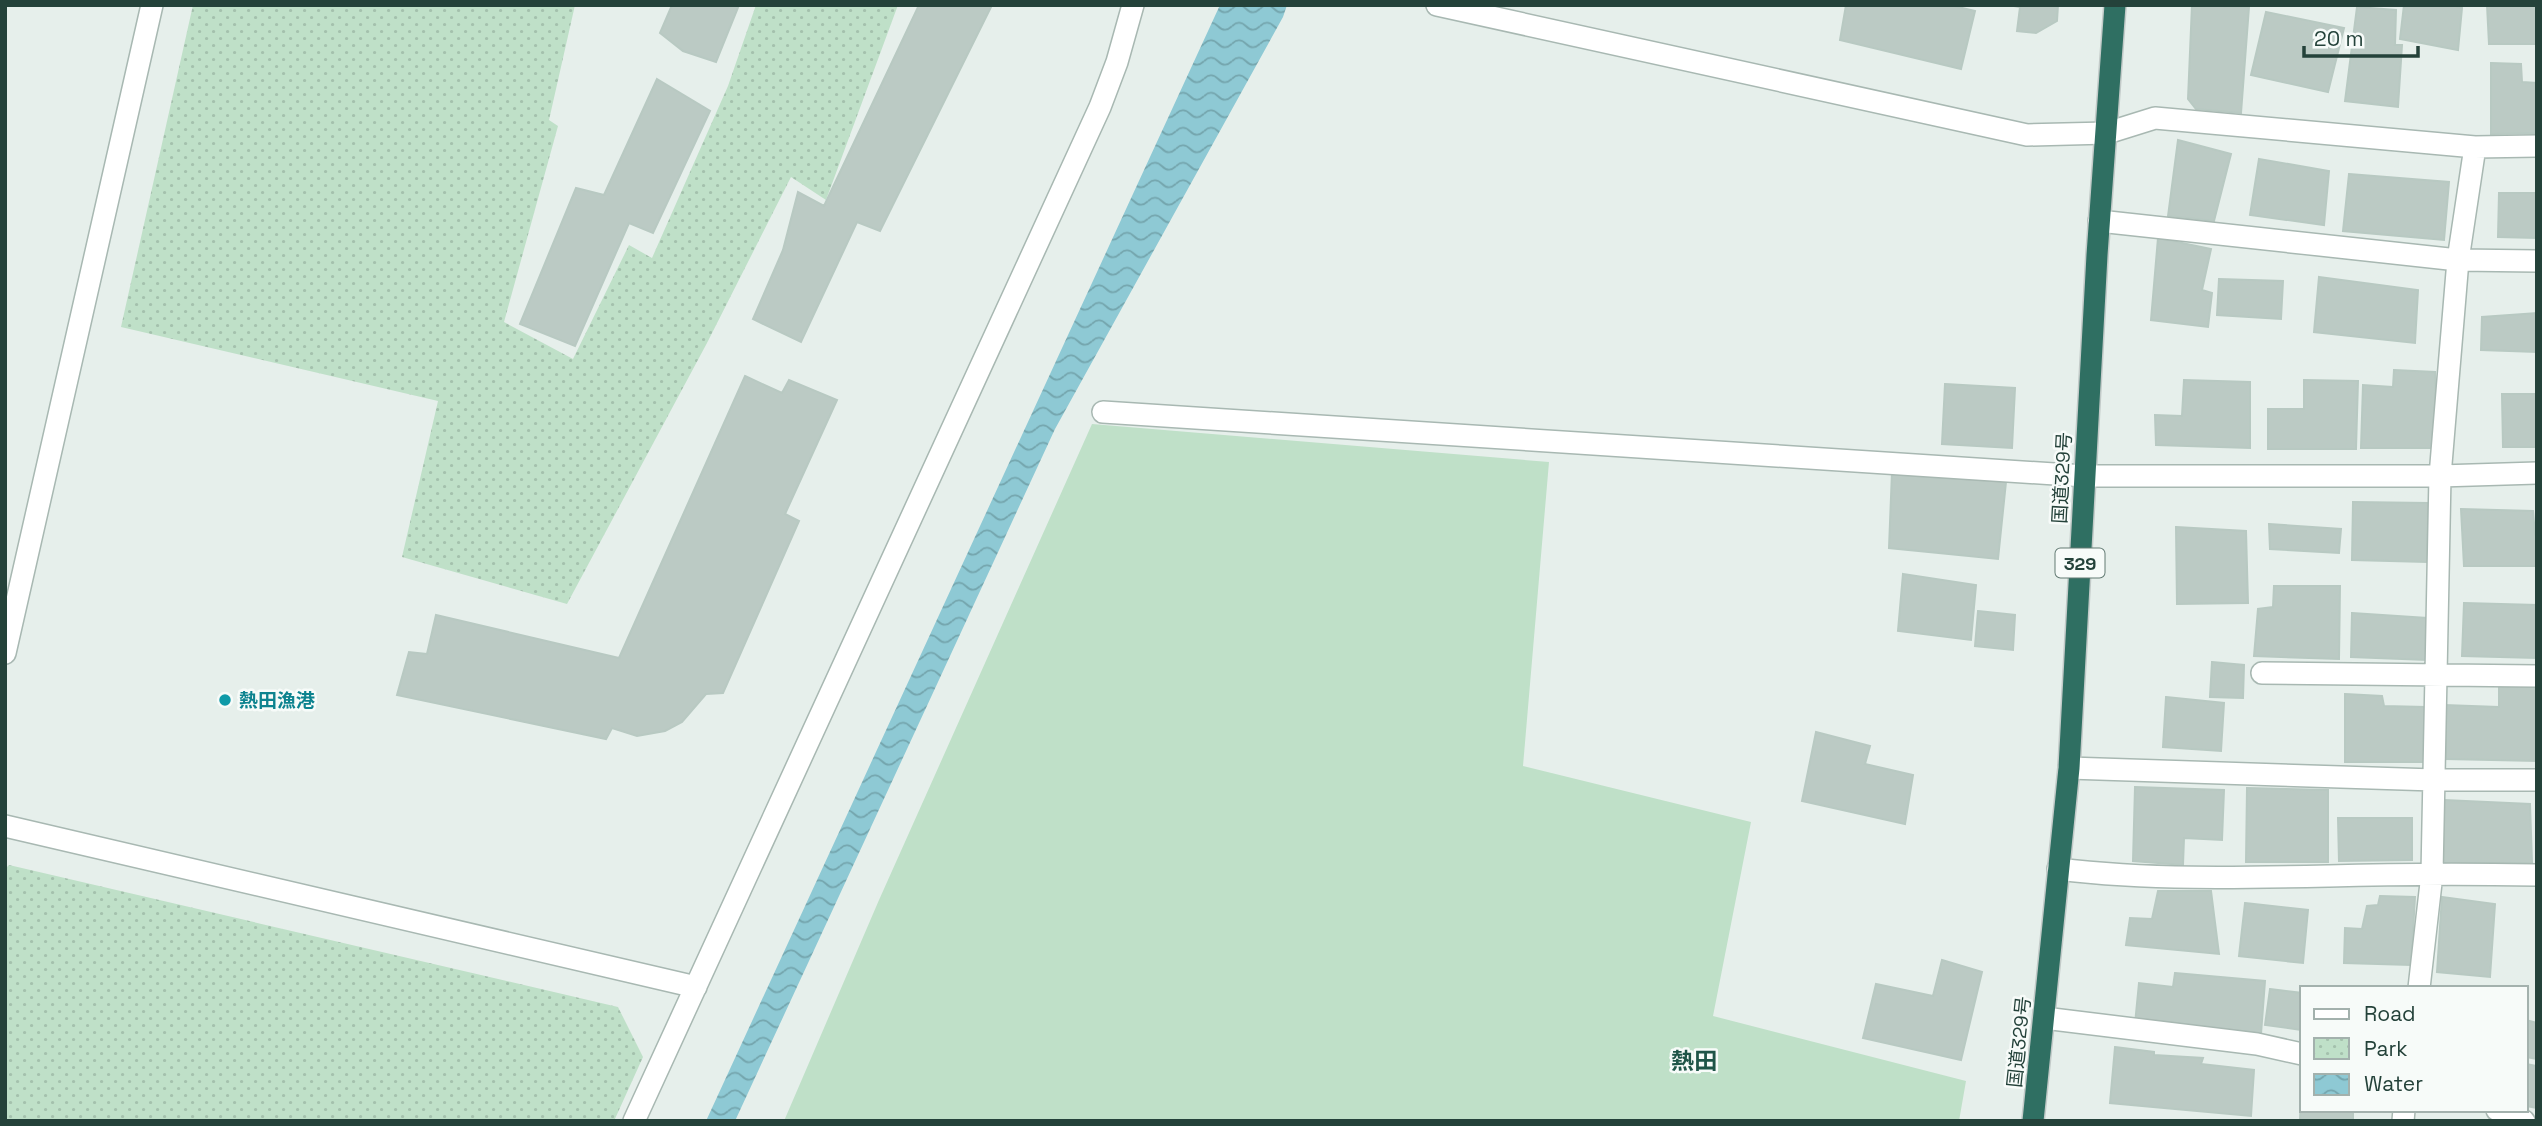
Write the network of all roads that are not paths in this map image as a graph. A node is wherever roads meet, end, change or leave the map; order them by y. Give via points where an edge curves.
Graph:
1 (152, 5) edge
2 (1133, 5) edge
3 (1437, 5) edge
4 (2115, 5) edge
5 (2107, 133) junction
6 (2537, 146) edge
7 (2475, 148) junction
8 (2099, 221) junction
9 (2458, 260) junction
10 (2537, 261) edge
11 (1104, 412) dead end
12 (2537, 473) edge
13 (2085, 476) junction
14 (2440, 476) junction
15 (5, 653) edge
16 (2262, 673) dead end
17 (2436, 675) junction
18 (2537, 676) edge
19 (2069, 768) junction
20 (2434, 780) junction
21 (2537, 780) edge
22 (5, 826) edge
23 (2058, 869) junction
24 (2432, 874) junction
25 (2537, 875) edge
26 (696, 986) junction
27 (2419, 986) edge
28 (2044, 1018) junction
29 (2300, 1054) edge
30 (2502, 1112) edge
31 (634, 1121) edge
32 (2033, 1121) edge
33 (2524, 1121) edge

1 - 15 street
2 - 26 street via 1100,107
3 - 5 street via 2027,135
4 - 5 highway, 国道329号 / 329
5 - 7 street via 2155,118
5 - 8 highway, 国道329号 / 329
6 - 7 street
7 - 9 street
8 - 9 street
8 - 13 highway, 国道329号 / 329
9 - 10 street
9 - 14 street
11 - 13 street
12 - 14 street
13 - 14 street
13 - 19 highway, 国道329号 / 329
14 - 17 street
16 - 17 street
17 - 18 street
17 - 20 street
19 - 20 street
19 - 23 highway, 国道329号 / 329
20 - 21 street
20 - 24 street
22 - 26 street
23 - 24 street via 2183,879
23 - 28 highway, 国道329号 / 329
24 - 25 street
24 - 27 street
26 - 31 street
28 - 29 street via 2257,1044
28 - 32 highway, 国道329号 / 329
30 - 33 street

